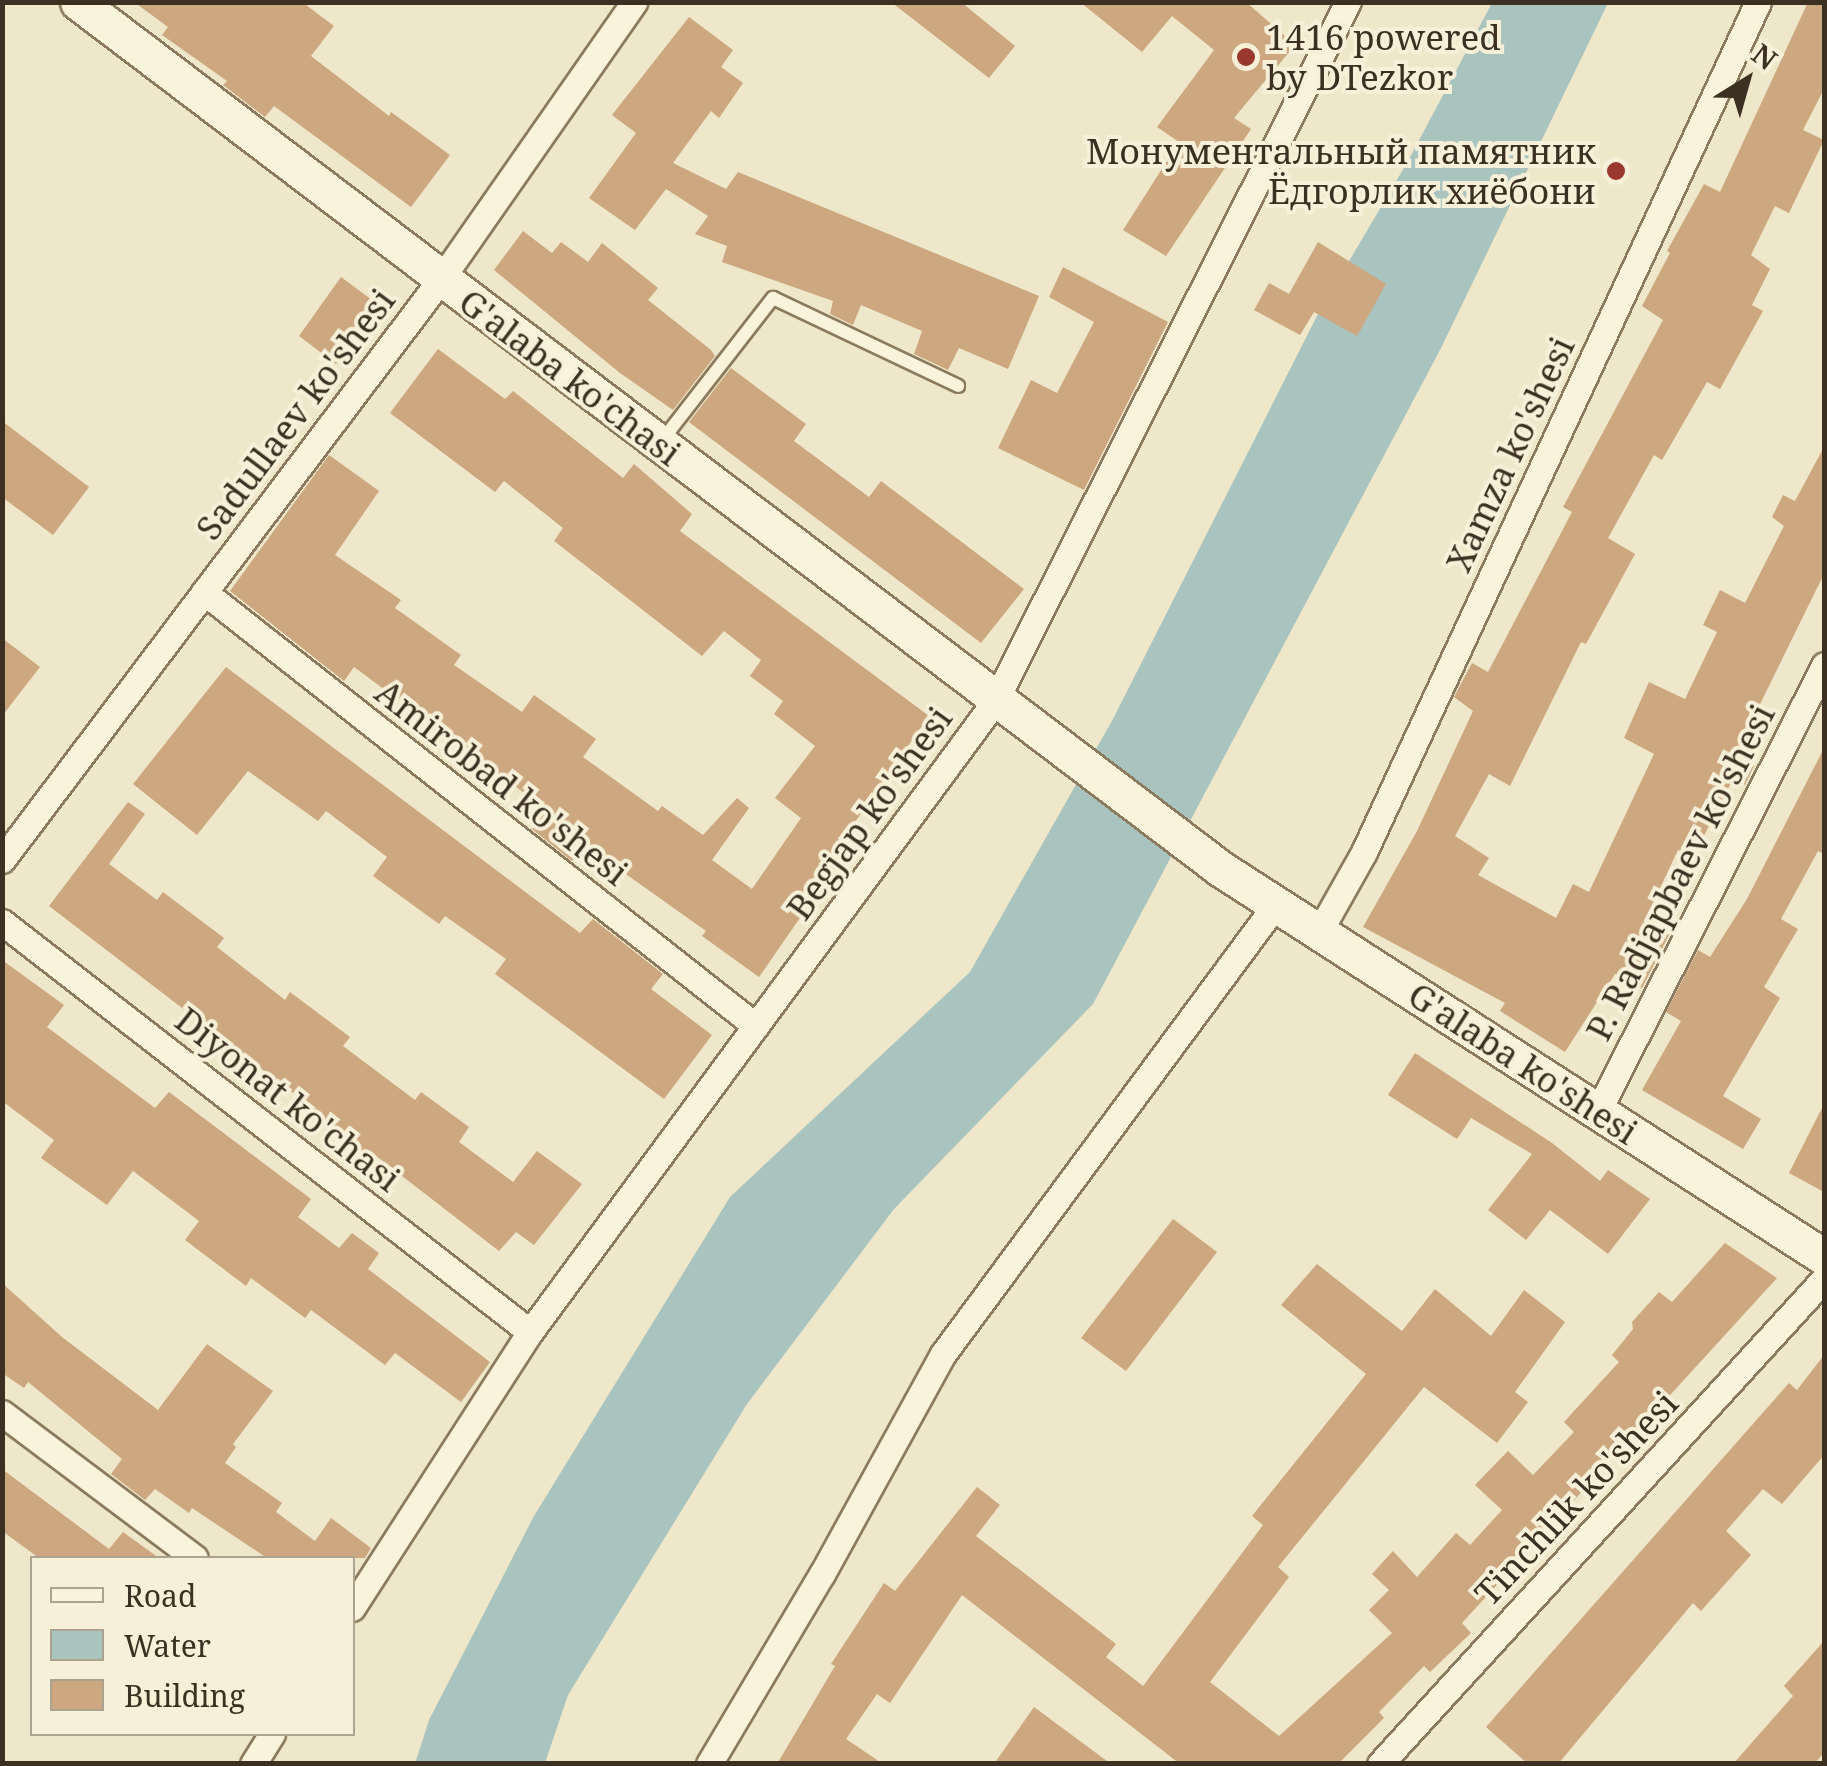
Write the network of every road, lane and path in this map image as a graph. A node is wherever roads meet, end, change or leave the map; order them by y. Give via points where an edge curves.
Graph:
1 (78, 2) edge
2 (634, 2) edge
3 (1348, 2) edge
4 (1758, 2) edge
5 (440, 279) junction
6 (958, 386) dead end
7 (659, 445) junction
8 (204, 592) junction
9 (1824, 665) edge
10 (995, 701) junction
11 (2, 860) edge
12 (1221, 868) joint
13 (1276, 904) junction
14 (2, 922) edge
15 (1319, 932) junction
16 (756, 1026) junction
17 (1598, 1111) junction
18 (1824, 1258) edge
19 (1824, 1279) edge
20 (530, 1332) junction
21 (2, 1413) edge
22 (192, 1556) edge
23 (355, 1603) edge
24 (271, 1736) edge
25 (253, 1764) edge
26 (708, 1764) edge
27 (1380, 1764) edge

1 - 5 street, G'alaba ko'chasi
2 - 5 street, Sadullaev ko'shesi
3 - 10 street, Begjap ko'shesi
4 - 15 street, Xamza ko'shesi via 1364,852
5 - 7 street, G'alaba ko'chasi
5 - 8 street, Sadullaev ko'shesi
6 - 7 lane via 772,298
7 - 10 street, G'alaba ko'chasi
8 - 11 street, Sadullaev ko'shesi
8 - 16 street, Amirobad ko'shesi
9 - 17 street, P. Radjapbaev ko'shesi
10 - 12 street, G'alaba ko'chasi
10 - 16 street, Begjap ko'shesi
12 - 13 street, G'alaba ko'shesi
13 - 15 street, G'alaba ko'shesi
13 - 26 street via 943,1354
14 - 20 street, Diyonat ko'chasi
15 - 17 street, G'alaba ko'shesi
16 - 20 street, Begjap ko'shesi
17 - 18 street, G'alaba ko'shesi
19 - 27 street, Tinchlik ko'shesi
20 - 23 street, Begjap ko'shesi
21 - 22 street
24 - 25 street

